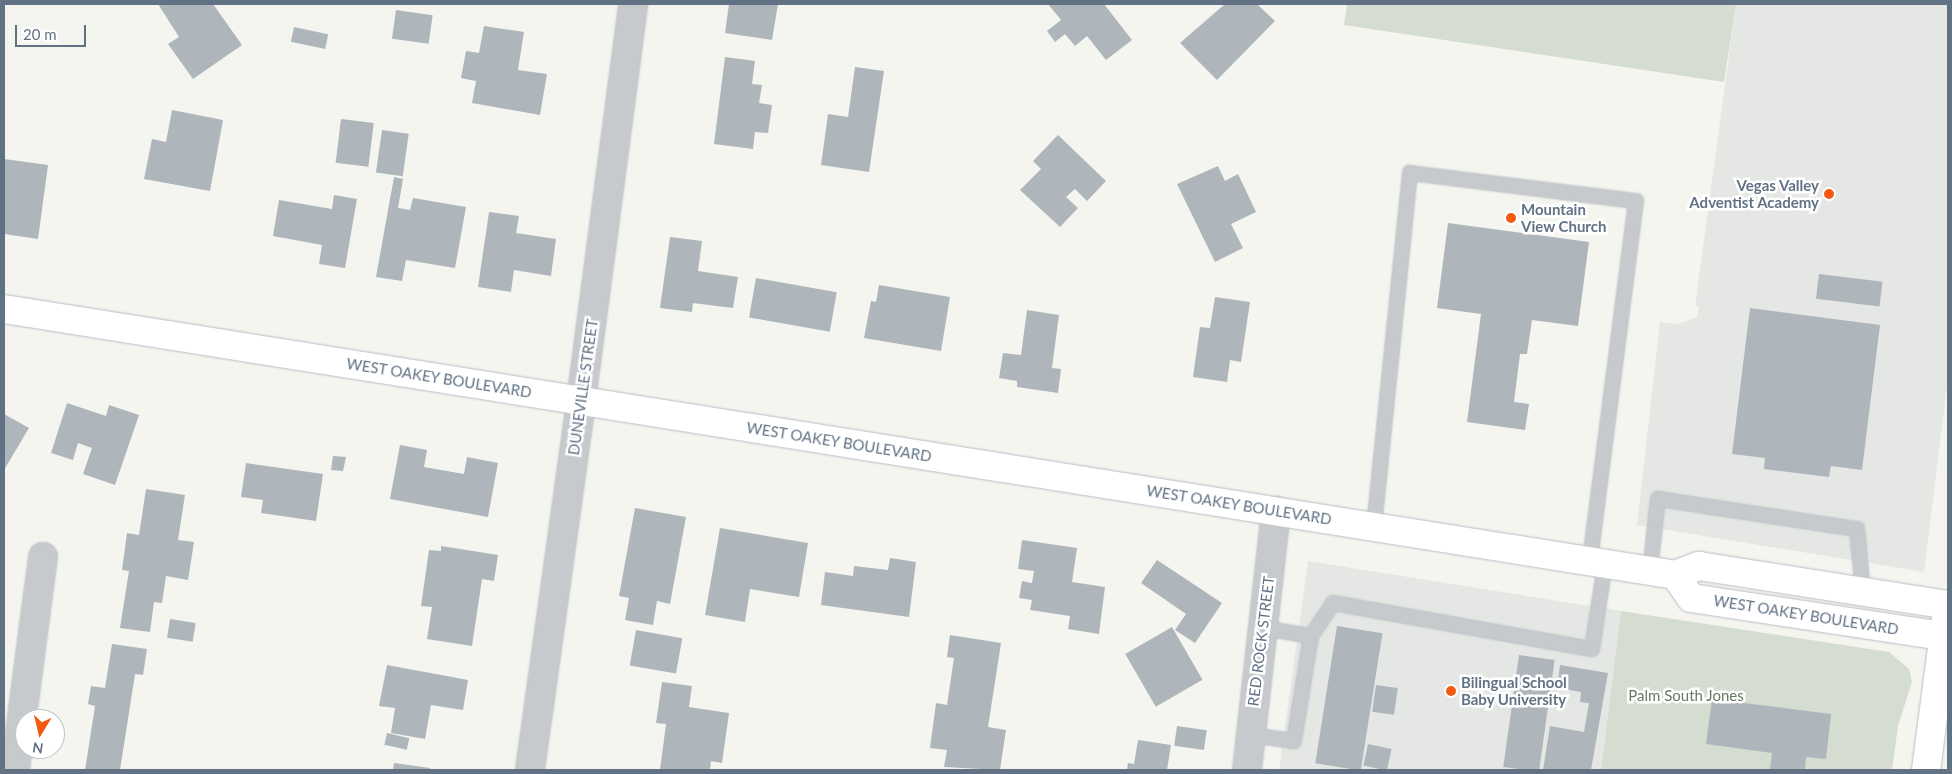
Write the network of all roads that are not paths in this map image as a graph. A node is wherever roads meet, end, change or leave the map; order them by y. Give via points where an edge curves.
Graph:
1 (633, 4) edge
2 (4, 309) edge
3 (581, 401) junction
4 (1276, 511) junction
5 (1374, 527) junction
6 (43, 557) dead end
7 (1597, 562) junction
8 (1662, 573) junction
9 (1863, 592) junction
10 (1948, 605) edge
11 (1262, 628) junction
12 (1311, 636) junction
13 (1946, 636) edge
14 (15, 690) edge
15 (1250, 734) junction
16 (15, 770) edge
17 (530, 770) edge
18 (1247, 770) edge
19 (1926, 770) edge

1 - 3 street, DUNEVILLE STREET
2 - 3 main road, WEST OAKEY BOULEVARD
3 - 4 main road, WEST OAKEY BOULEVARD
3 - 17 street, DUNEVILLE STREET
4 - 5 main road, WEST OAKEY BOULEVARD
4 - 11 street, RED ROCK STREET
5 - 7 main road, WEST OAKEY BOULEVARD
5 - 7 lane via 1410,173 1636,201
6 - 14 street
7 - 8 main road, WEST OAKEY BOULEVARD
7 - 12 lane via 1592,648 1333,603
8 - 9 main road, WEST OAKEY BOULEVARD via 1699,566
8 - 9 lane via 1658,499 1857,529
8 - 13 main road, WEST OAKEY BOULEVARD via 1691,598
9 - 10 main road, WEST OAKEY BOULEVARD
10 - 13 main road
11 - 12 lane
11 - 15 street, RED ROCK STREET
12 - 15 lane via 1294,741
13 - 19 main road
14 - 16 street
15 - 18 street, RED ROCK STREET

